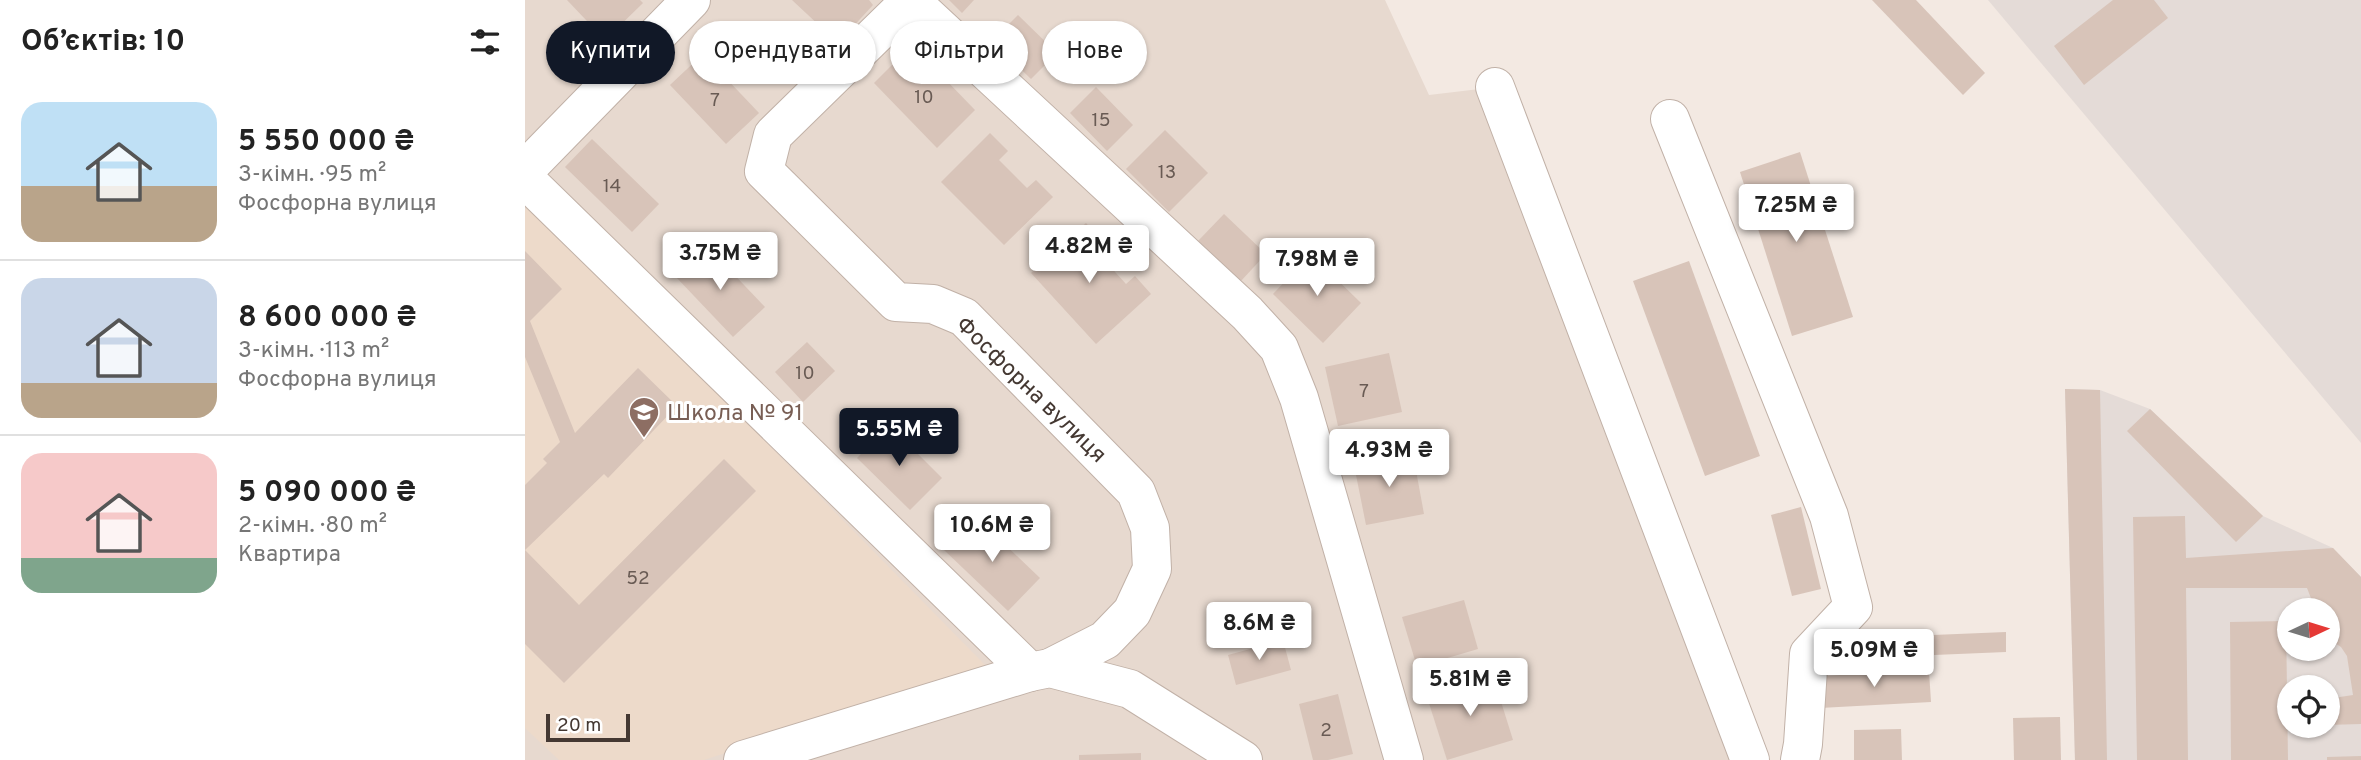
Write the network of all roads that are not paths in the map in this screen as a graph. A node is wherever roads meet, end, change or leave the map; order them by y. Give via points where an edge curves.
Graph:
1 (691, 0) edge
2 (910, 0) edge
3 (1495, 87) dead end
4 (1670, 119) dead end
5 (525, 170) edge
6 (525, 179) edge
7 (1040, 670) junction
8 (743, 760) edge
9 (1243, 760) edge
10 (1404, 760) edge
11 (1750, 760) edge
12 (1800, 760) edge

1 - 5 street
2 - 7 street, Фосфорна вулиця via 773,135 764,171 896,302 933,304 964,317 1136,492 1150,528 1152,569 1132,612 1105,640
2 - 10 street via 1247,313 1279,348 1299,398
3 - 11 street
4 - 12 street via 1829,516 1853,607 1809,654
6 - 7 street
7 - 8 street, Фосфорна вулиця
7 - 9 street via 1130,689

